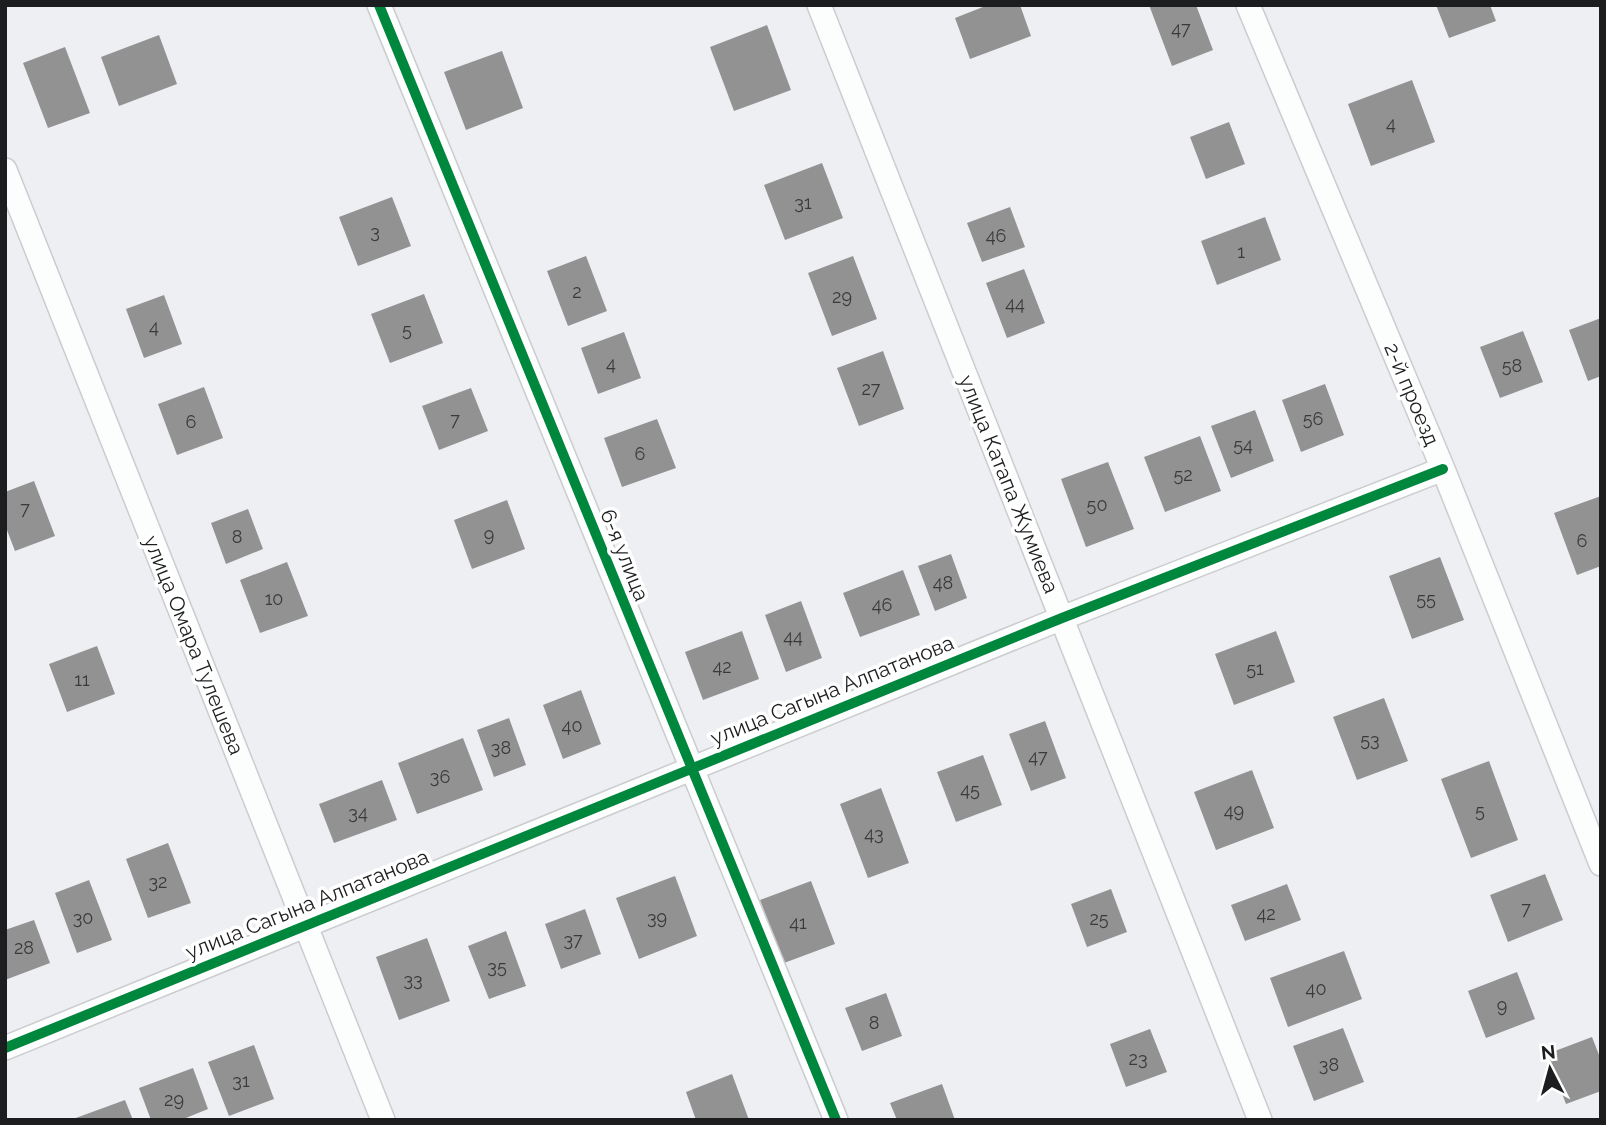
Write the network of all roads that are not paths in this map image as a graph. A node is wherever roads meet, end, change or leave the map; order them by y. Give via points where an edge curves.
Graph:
1 (379, 5) edge
2 (819, 5) edge
3 (1248, 5) edge
4 (5, 170) edge
5 (1443, 469) junction
6 (1062, 618) junction
7 (692, 768) junction
8 (1601, 864) edge
9 (306, 926) junction
10 (5, 1048) edge
11 (383, 1120) edge
12 (836, 1120) edge
13 (1260, 1120) edge

1 - 7 street, 6-я улица
2 - 6 street, улица Катапа Жумиева
3 - 5 street, 2-й проезд
4 - 9 street, улица Омара Тулешева
5 - 6 street, улица Сагына Алпатанова
5 - 8 street, 2-й проезд
6 - 7 street, улица Сагына Алпатанова
6 - 13 street, улица Катапа Жумиева
7 - 9 street, улица Сагына Алпатанова
7 - 12 street, 6-я улица
9 - 10 street, улица Сагына Алпатанова
9 - 11 street, улица Омара Тулешева

